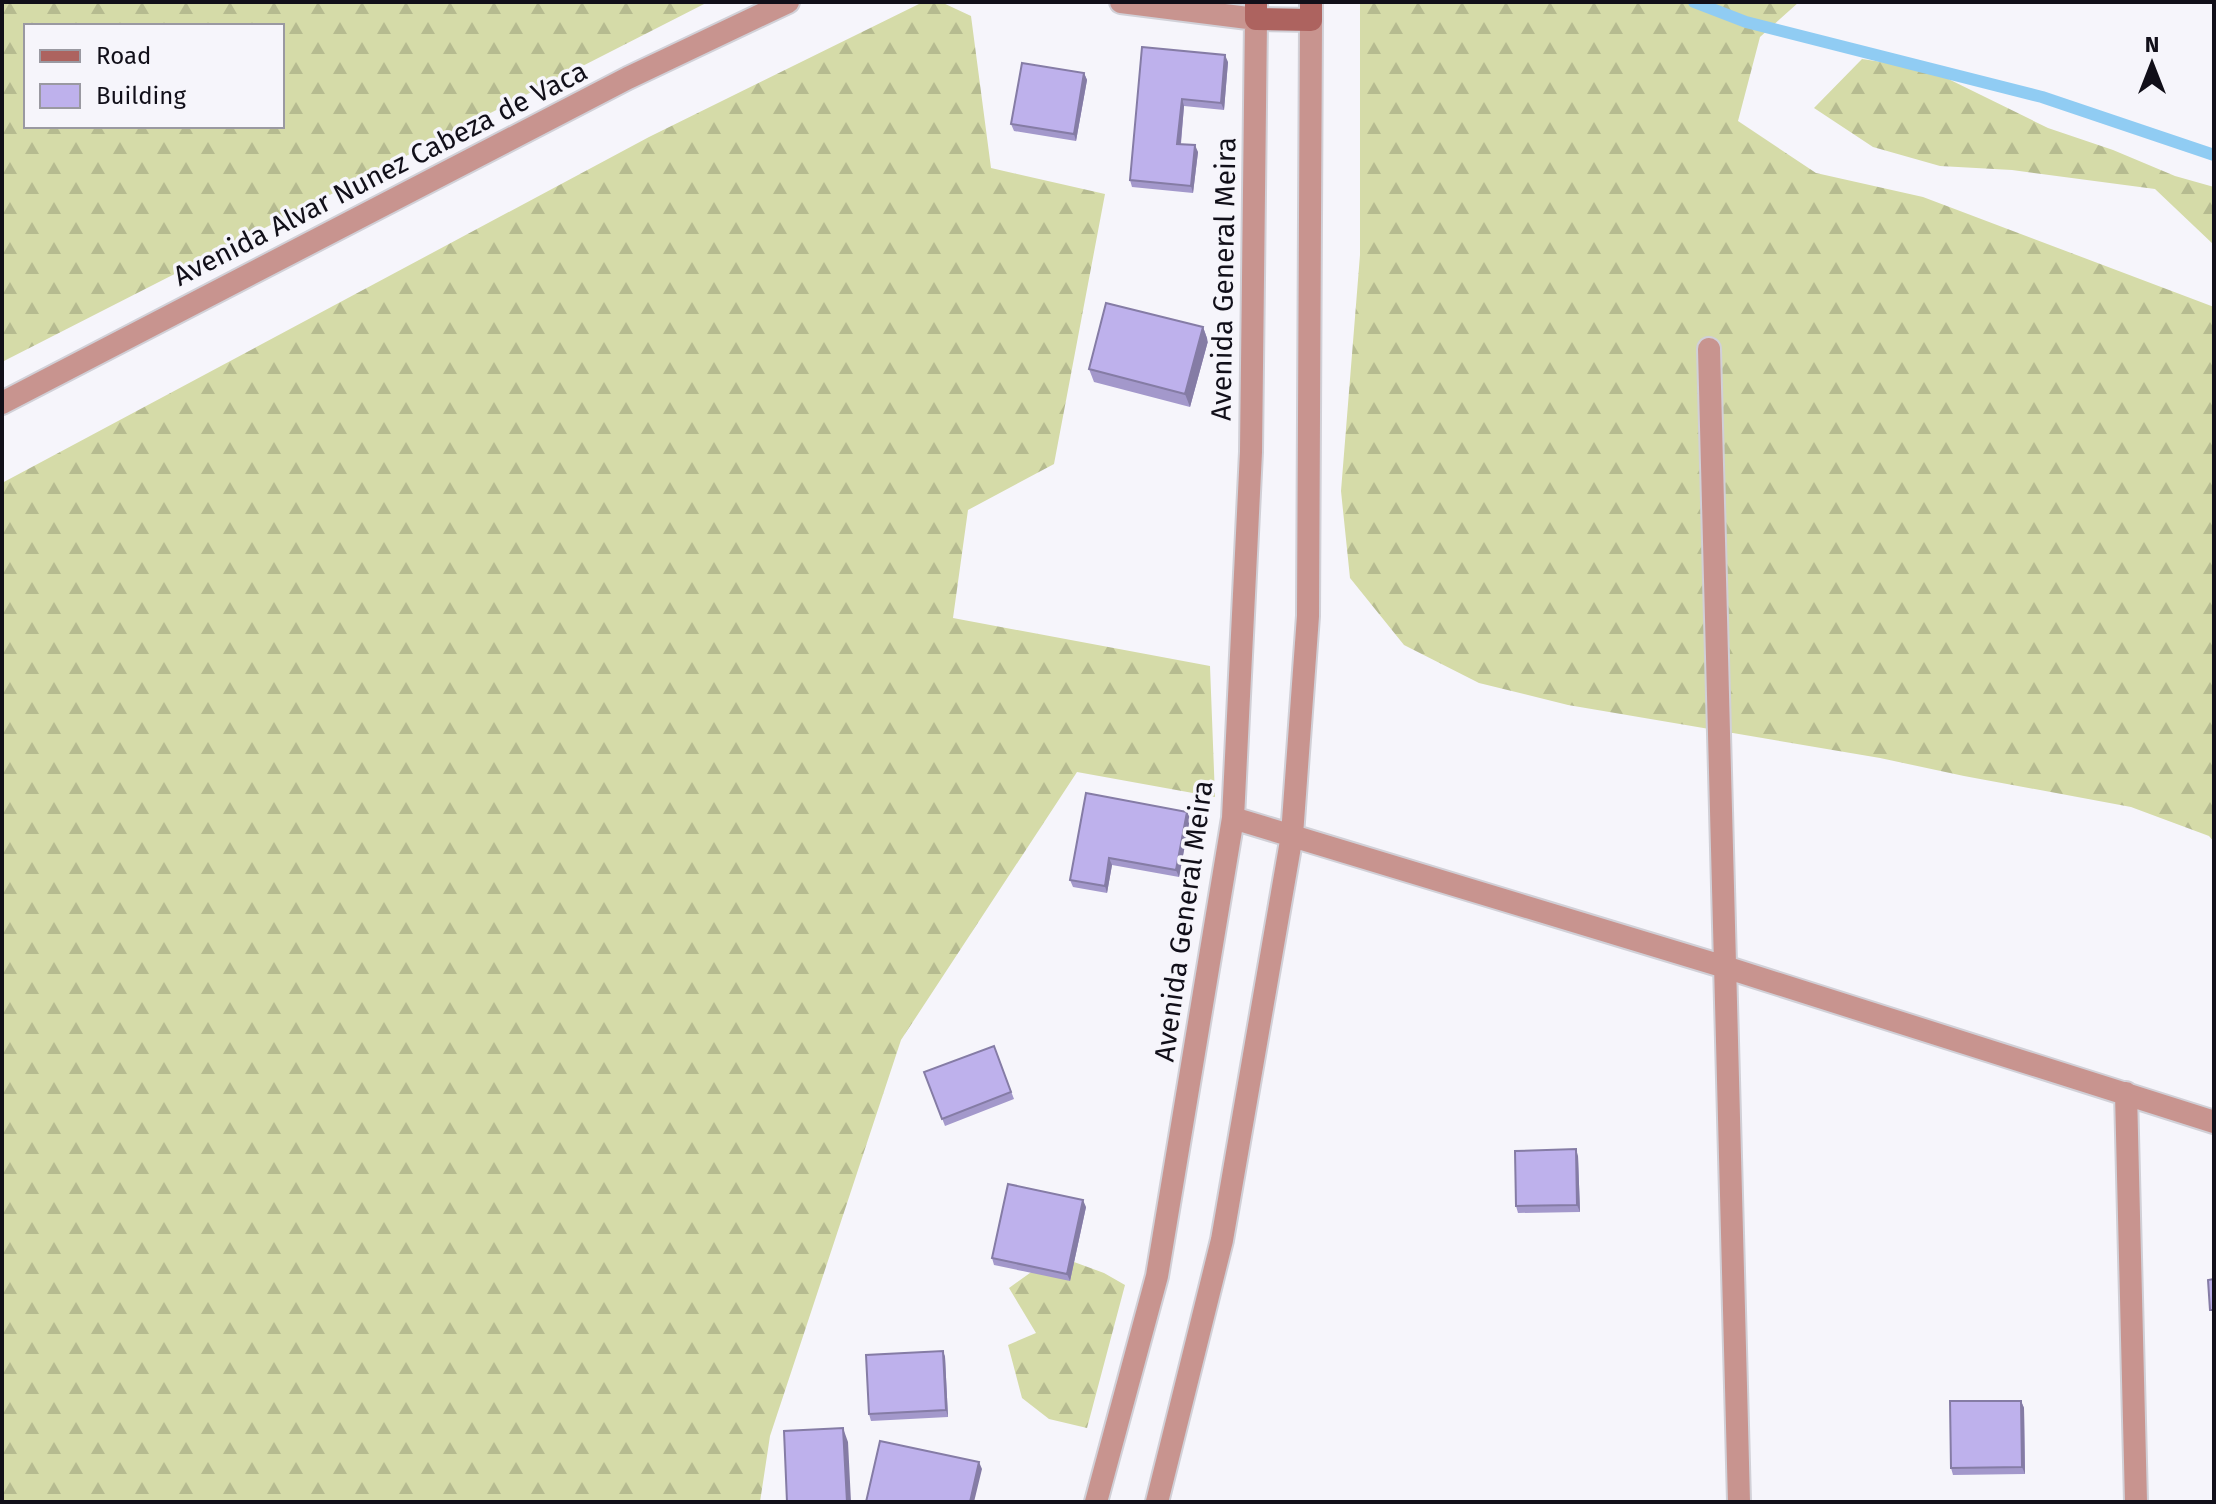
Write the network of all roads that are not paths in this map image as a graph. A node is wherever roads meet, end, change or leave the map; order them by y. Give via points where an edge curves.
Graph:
1 (788, 2) edge
2 (1121, 2) edge
3 (1256, 10) edge
4 (1311, 11) edge
5 (1709, 349) dead end
6 (2, 403) edge
7 (1233, 818) junction
8 (1292, 835) junction
9 (1725, 967) junction
10 (2126, 1093) junction
11 (2214, 1122) edge
12 (1096, 1502) edge
13 (1157, 1502) edge
14 (1739, 1502) edge
15 (2136, 1502) edge

1 - 6 street, Avenida Alvar Nunez Cabeza de Vaca via 628,78
2 - 3 street
3 - 4 main road
3 - 7 street, Avenida General Meira via 1251,452
4 - 8 street via 1308,616
5 - 9 street
7 - 8 street
7 - 12 street, Avenida General Meira via 1157,1276
8 - 9 street
8 - 13 street via 1222,1240
9 - 10 street
9 - 14 street
10 - 11 street
10 - 15 street

